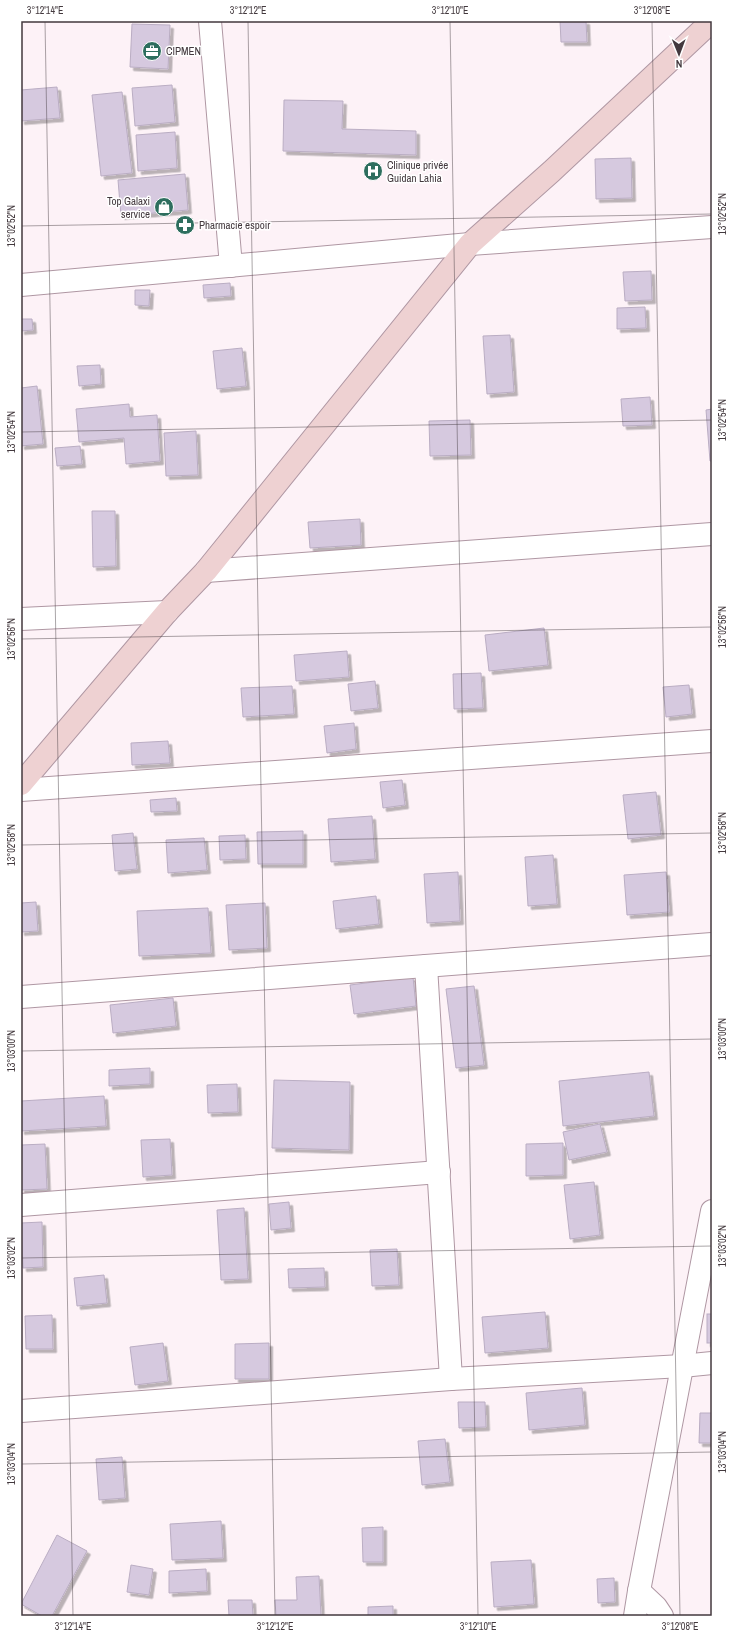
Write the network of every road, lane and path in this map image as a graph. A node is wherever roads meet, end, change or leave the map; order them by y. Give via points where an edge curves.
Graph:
1 (210, 21) edge
2 (712, 21) edge
3 (712, 227) edge
4 (470, 244) junction
5 (231, 266) junction
6 (21, 285) edge
7 (712, 534) edge
8 (206, 571) junction
9 (166, 612) junction
10 (21, 619) edge
11 (712, 741) edge
12 (21, 784) edge
13 (21, 790) edge
14 (712, 944) edge
15 (426, 966) junction
16 (21, 997) edge
17 (439, 1172) junction
18 (21, 1205) edge
19 (712, 1211) edge
20 (712, 1363) edge
21 (682, 1366) junction
22 (451, 1379) junction
23 (21, 1411) edge
24 (639, 1591) junction
25 (635, 1616) edge
26 (662, 1616) edge

1 - 5 street
2 - 4 street
3 - 4 street
4 - 5 street
4 - 8 street
5 - 6 street
7 - 8 street
8 - 9 street
9 - 10 street
9 - 12 street
11 - 13 street
14 - 15 street
15 - 16 street
15 - 17 street
17 - 18 street
17 - 22 street
19 - 21 street
20 - 21 street
21 - 22 street
21 - 24 street
22 - 23 street
24 - 25 street
24 - 26 street

